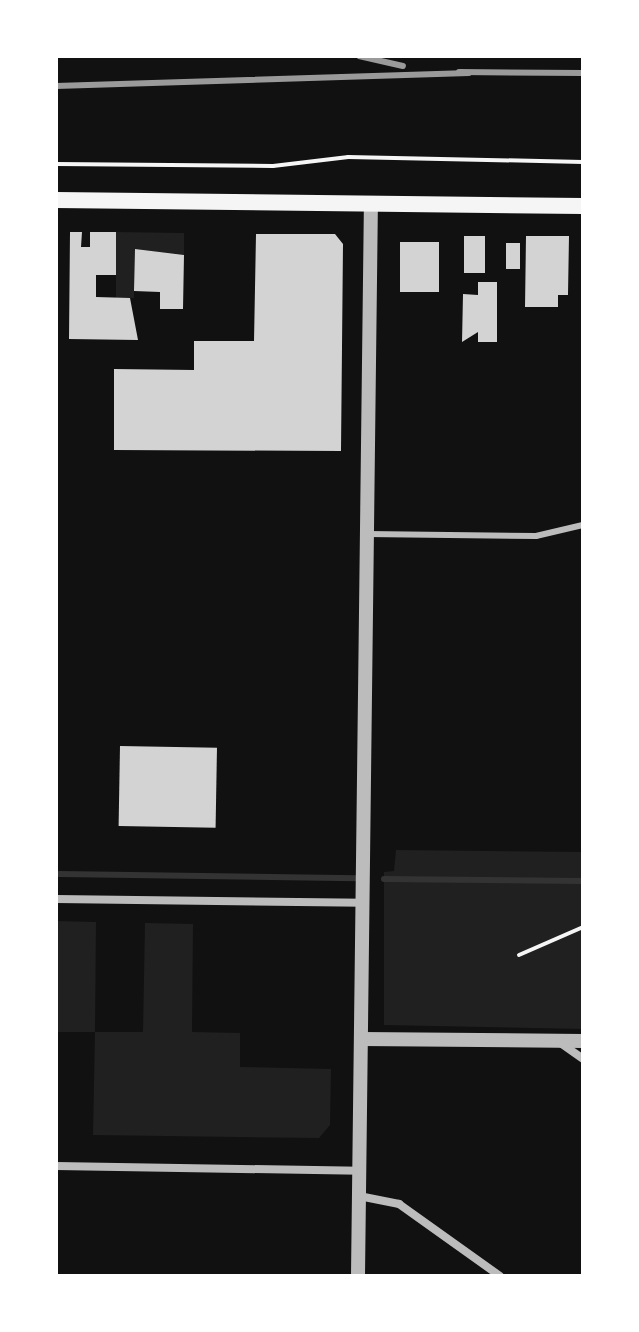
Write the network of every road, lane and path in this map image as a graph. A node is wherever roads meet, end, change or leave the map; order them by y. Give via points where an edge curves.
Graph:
1 (583, 162) edge
2 (56, 164) edge
3 (56, 200) edge
4 (371, 204) junction
5 (583, 206) edge
6 (583, 525) edge
7 (367, 534) junction
8 (56, 899) edge
9 (363, 903) junction
10 (583, 927) edge
11 (519, 955) dead end
12 (361, 1039) junction
13 (558, 1041) junction
14 (583, 1041) edge
15 (583, 1059) edge
16 (56, 1166) edge
17 (360, 1171) junction
18 (359, 1196) junction
19 (358, 1276) edge
20 (500, 1276) edge

1 - 2 path via 348,157 261,166
3 - 4 main road
4 - 5 main road
4 - 7 street
6 - 7 lane via 536,536
7 - 9 street
8 - 9 street
9 - 12 street
10 - 11 path
12 - 13 street
12 - 17 street
13 - 14 street
13 - 15 street
16 - 17 street
17 - 18 street
18 - 19 street
18 - 20 street via 399,1204

